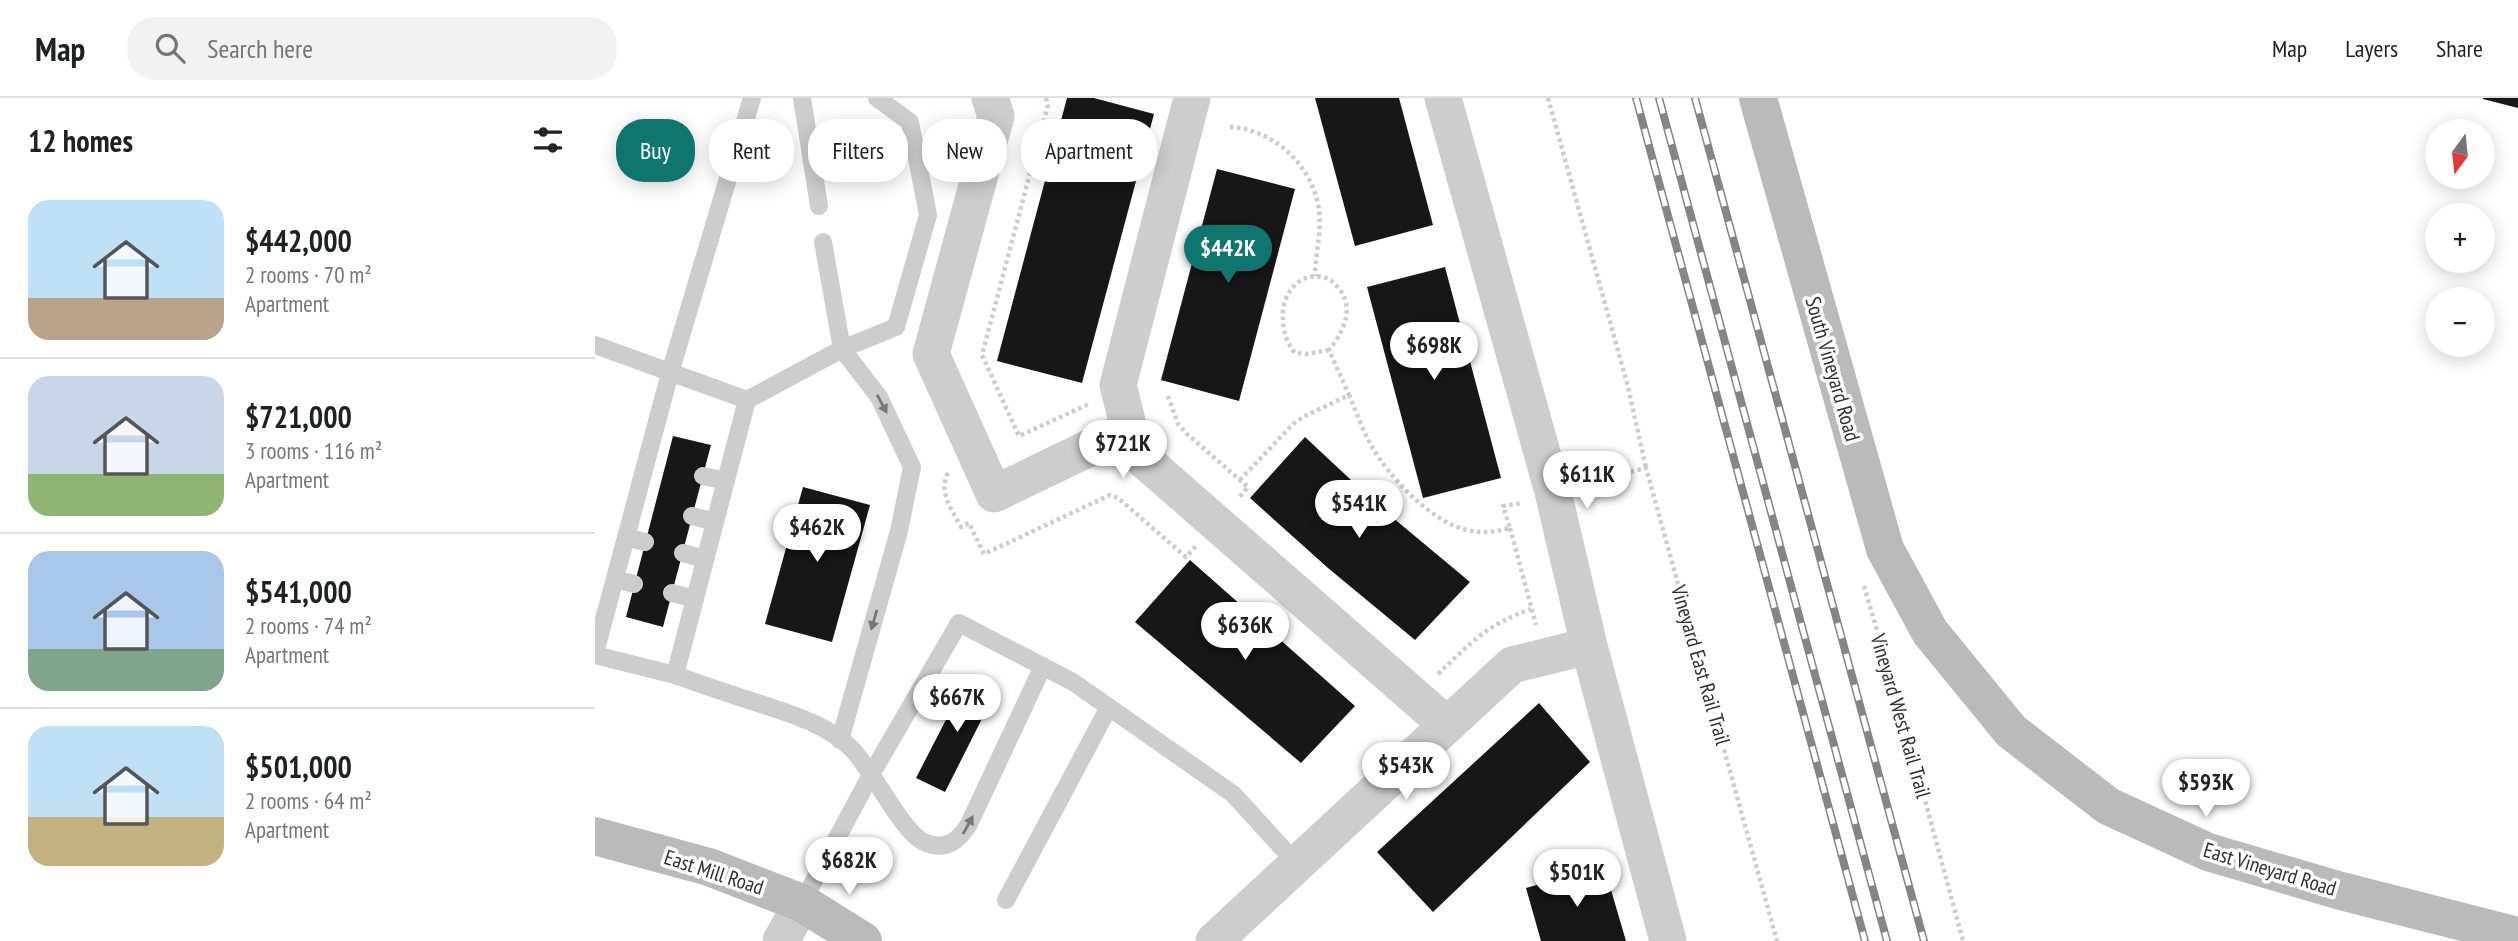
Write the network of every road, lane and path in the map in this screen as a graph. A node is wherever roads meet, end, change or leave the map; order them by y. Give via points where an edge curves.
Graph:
1 (752, 98) edge
2 (803, 98) edge
3 (877, 98) edge
4 (990, 98) edge
5 (1046, 98) edge
6 (1192, 98) edge
7 (1443, 98) edge
8 (1548, 98) edge
9 (1758, 98) edge
10 (1230, 127) dead end
11 (818, 206) dead end
12 (823, 242) dead end
13 (1315, 276) junction
14 (595, 345) edge
15 (842, 349) junction
16 (1329, 350) junction
17 (670, 373) junction
18 (1119, 390) junction
19 (1349, 395) junction
20 (1168, 396) dead end
21 (747, 400) junction
22 (1129, 429) junction
23 (647, 462) junction
24 (665, 467) dead end
25 (1646, 468) junction
26 (951, 469) dead end
27 (703, 476) dead end
28 (1240, 480) junction
29 (726, 481) junction
30 (1580, 484) dead end
31 (636, 500) junction
32 (1527, 501) dead end
33 (655, 505) dead end
34 (1230, 508) dead end
35 (692, 516) dead end
36 (715, 522) junction
37 (1510, 528) junction
38 (626, 537) junction
39 (1203, 538) dead end
40 (645, 542) dead end
41 (683, 554) dead end
42 (705, 559) junction
43 (615, 579) junction
44 (634, 584) dead end
45 (1863, 584) dead end
46 (672, 593) dead end
47 (695, 599) junction
48 (1531, 610) junction
49 (1930, 632) joint
50 (1539, 635) dead end
51 (1590, 646) junction
52 (595, 654) edge
53 (1043, 666) junction
54 (675, 675) junction
55 (1429, 683) dead end
56 (1109, 707) junction
57 (1447, 724) junction
58 (840, 740) junction
59 (871, 773) junction
60 (595, 836) edge
61 (1297, 864) junction
62 (1006, 900) dead end
63 (802, 903) junction
64 (2518, 936) edge
65 (781, 941) edge
66 (863, 941) edge
67 (1214, 941) edge
68 (1668, 941) edge
69 (1777, 941) edge
70 (1963, 941) edge

1 - 17 lane
2 - 11 lane
3 - 15 lane via 910,122 927,215 896,327
4 - 22 street via 996,116 931,354 993,494
5 - 18 path via 1048,105 982,355 1019,436
6 - 18 street
7 - 51 street via 1553,492
8 - 25 path, Vineyard East Rail Trail
9 - 49 street, South Vineyard Road via 1885,550
10 - 13 path via 1265,134 1286,148 1312,188 1319,211
12 - 15 lane
13 - 16 path via 1334,283 1346,309 1346,322
13 - 16 path via 1291,289 1282,312 1283,327 1295,353
14 - 17 lane
15 - 21 lane
15 -> 58 lane via 879,397 912,467 899,531
16 - 19 path
17 - 21 lane
17 - 23 lane
18 - 22 street
19 - 28 path via 1293,424
19 - 37 path via 1371,446 1425,508 1465,530 1485,533
20 - 28 path via 1178,424
21 - 29 lane
22 - 57 street via 1144,460
23 - 24 lane
23 - 31 lane
25 - 30 path
25 - 69 path, Vineyard East Rail Trail
26 - 39 path via 943,486 945,494 961,527 969,523 984,554 1110,495 1186,557
27 - 29 lane
28 - 34 path via 1248,487
29 - 36 lane
31 - 33 lane
31 - 38 lane
32 - 37 path via 1503,506
35 - 36 lane
36 - 42 lane
37 - 48 path
38 - 40 lane
38 - 43 lane
41 - 42 lane
42 - 47 lane
43 - 44 lane
43 - 52 lane
45 - 70 path, Vineyard West Rail Trail
46 - 47 lane
47 - 54 lane
48 - 50 path
48 - 55 path via 1486,629
49 - 64 street, East Vineyard Road via 2011,731 2108,806 2208,852
51 - 57 street via 1512,665
51 - 68 street
52 - 54 lane
53 - 56 lane
53 - 59 lane via 960,623
59 -> 53 lane via 912,835 924,843 947,846 960,838
54 - 58 lane via 817,723
56 - 61 lane via 1233,794
56 - 62 lane
57 - 61 street
58 - 59 lane
59 - 63 lane
60 - 63 street, East Mill Road via 709,867
61 - 67 street
63 - 65 street
63 - 66 street, East Mill Road

